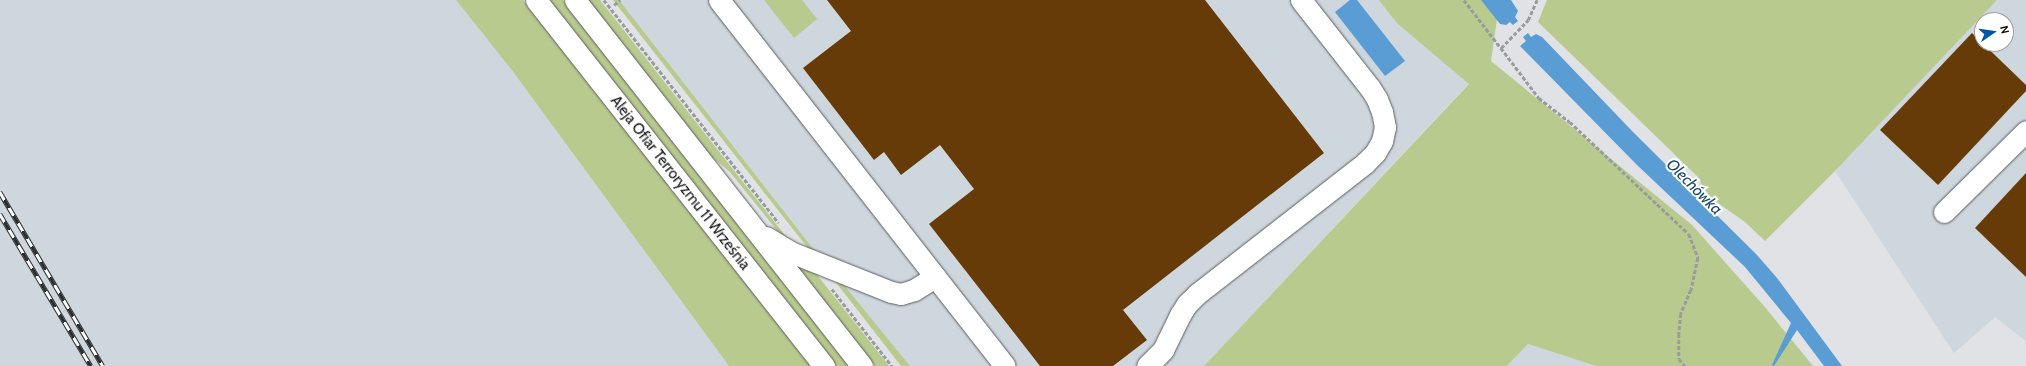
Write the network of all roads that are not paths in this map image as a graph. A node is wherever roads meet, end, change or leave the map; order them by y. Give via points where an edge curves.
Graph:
1 (536, 0) edge
2 (575, 0) edge
3 (719, 0) edge
4 (1301, 0) edge
5 (2026, 131) edge
6 (1944, 212) dead end
7 (754, 229) junction
8 (935, 277) junction
9 (824, 366) edge
10 (862, 366) edge
11 (1005, 366) edge
12 (1147, 366) edge

1 - 9 street, Aleja Ofiar Terroryzmu 11 Września
2 - 7 street, Aleja Ofiar Terroryzmu 11 Września
3 - 8 street
4 - 12 street via 1373,94 1382,112 1385,127 1382,141 1365,163 1197,294 1187,304 1163,350
5 - 6 street
7 - 8 street via 793,253 891,292 901,294 914,290
7 - 10 street, Aleja Ofiar Terroryzmu 11 Września
8 - 11 street

